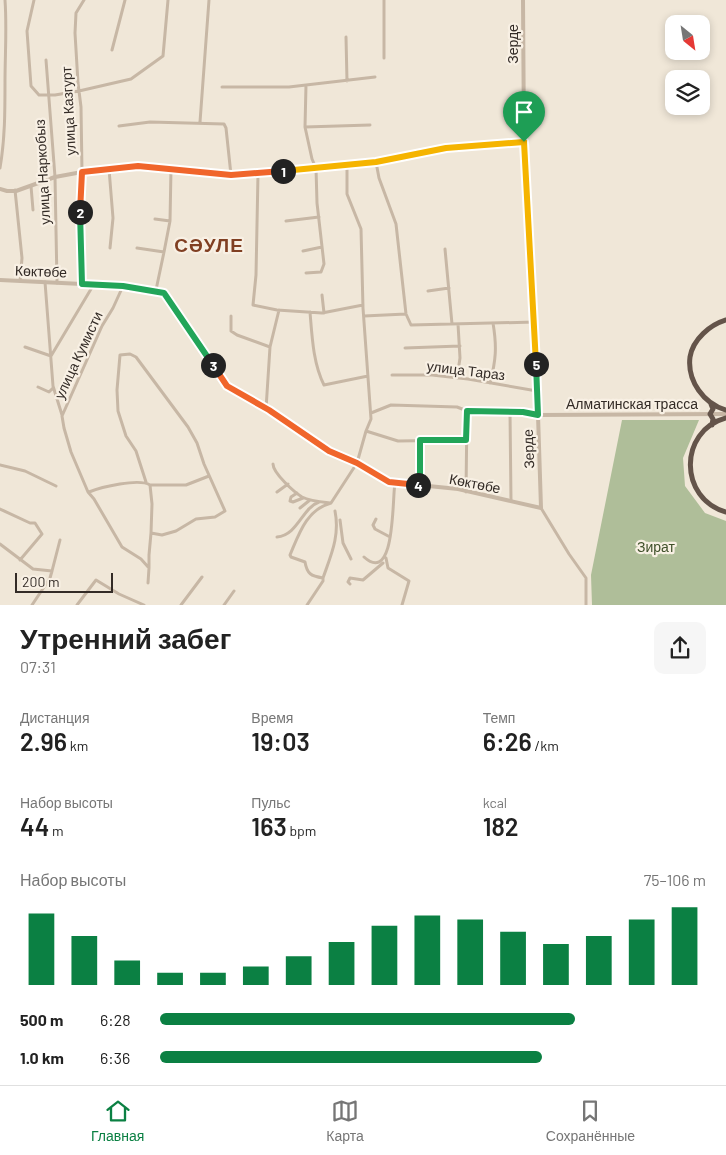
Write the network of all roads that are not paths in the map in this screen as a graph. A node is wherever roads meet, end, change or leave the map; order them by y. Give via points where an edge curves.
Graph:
1 (5, 0) edge
2 (34, 0) edge
3 (84, 0) edge
4 (125, 0) edge
5 (168, 0) edge
6 (209, 0) edge
7 (384, 0) edge
8 (523, 0) edge
9 (346, 37) dead end
10 (112, 50) dead end
11 (384, 58) dead end
12 (46, 60) dead end
13 (375, 77) dead end
14 (347, 80) junction
15 (306, 85) junction
16 (222, 87) dead end
17 (79, 91) junction
18 (48, 94) junction
19 (200, 122) junction
20 (370, 124) dead end
21 (120, 126) dead end
22 (305, 127) junction
23 (524, 142) junction
24 (376, 162) junction
25 (347, 164) junction
26 (0, 168) edge
27 (171, 168) junction
28 (316, 168) junction
29 (109, 169) junction
30 (82, 172) junction
31 (258, 174) junction
32 (231, 175) junction
33 (55, 177) junction
34 (31, 186) junction
35 (0, 189) edge
36 (16, 190) junction
37 (34, 210) dead end
38 (318, 217) junction
39 (154, 219) dead end
40 (170, 220) junction
41 (286, 221) dead end
42 (322, 247) junction
43 (110, 248) dead end
44 (137, 248) dead end
45 (445, 249) dead end
46 (304, 251) dead end
47 (164, 252) junction
48 (306, 273) dead end
49 (0, 280) edge
50 (20, 281) junction
51 (45, 282) junction
52 (57, 283) junction
53 (82, 284) junction
54 (94, 284) junction
55 (123, 286) junction
56 (449, 288) junction
57 (156, 290) junction
58 (428, 291) dead end
59 (322, 295) dead end
60 (363, 305) junction
61 (279, 310) junction
62 (310, 312) junction
63 (324, 313) junction
64 (406, 314) junction
65 (231, 316) dead end
66 (364, 316) junction
67 (726, 320) edge
68 (535, 322) junction
69 (493, 323) junction
70 (452, 324) junction
71 (458, 324) junction
72 (460, 346) junction
73 (25, 347) dead end
74 (270, 347) junction
75 (405, 348) dead end
76 (51, 356) junction
77 (392, 375) dead end
78 (368, 376) junction
79 (457, 378) junction
80 (490, 383) junction
81 (53, 387) junction
82 (38, 388) dead end
83 (537, 391) junction
84 (711, 404) junction
85 (266, 409) junction
86 (726, 410) edge
87 (467, 411) junction
88 (510, 412) junction
89 (371, 413) junction
90 (710, 414) junction
91 (538, 415) junction
92 (62, 416) junction
93 (726, 416) edge
94 (712, 424) junction
95 (366, 431) junction
96 (420, 440) junction
97 (466, 440) junction
98 (357, 463) junction
99 (0, 464) edge
100 (273, 464) dead end
101 (209, 476) junction
102 (146, 482) junction
103 (395, 483) junction
104 (288, 484) junction
105 (150, 485) junction
106 (56, 486) dead end
107 (420, 486) junction
108 (88, 492) junction
109 (278, 492) dead end
110 (466, 492) junction
111 (297, 493) junction
112 (303, 497) junction
113 (311, 500) junction
114 (320, 501) junction
115 (511, 501) junction
116 (331, 504) junction
117 (300, 508) dead end
118 (541, 508) junction
119 (0, 509) edge
120 (335, 511) dead end
121 (726, 512) edge
122 (376, 519) dead end
123 (340, 520) dead end
124 (151, 533) junction
125 (390, 536) junction
126 (277, 537) dead end
127 (60, 540) dead end
128 (0, 544) edge
129 (148, 555) junction
130 (386, 555) junction
131 (364, 557) dead end
132 (141, 559) junction
133 (350, 559) dead end
134 (20, 560) junction
135 (383, 563) dead end
136 (149, 568) junction
137 (52, 571) junction
138 (202, 577) dead end
139 (323, 578) junction
140 (148, 583) dead end
141 (350, 584) dead end
142 (234, 590) dead end
143 (32, 605) edge
144 (77, 605) edge
145 (144, 605) edge
146 (182, 605) edge
147 (224, 605) edge
148 (306, 605) edge
149 (402, 605) edge
150 (586, 605) edge

1 - 26 street via 4,148
2 - 18 street via 27,31 30,86 39,95
3 - 17 street, улица Казгурт via 76,13
4 - 10 street
5 - 17 street via 163,56 131,79
6 - 19 street
7 - 11 street
8 - 23 street, Зерде
9 - 14 street
12 - 18 street, улица Наркобыз
13 - 14 street
14 - 15 street
15 - 16 street
15 - 22 street
17 - 18 street
17 - 30 street, улица Казгурт
18 - 33 street, улица Наркобыз
19 - 21 street
19 - 32 street via 224,124
20 - 22 street
22 - 28 street
23 - 24 street via 446,148
23 - 68 street, Зерде
24 - 25 street
24 - 64 street via 396,224
25 - 28 street
25 - 60 street via 347,194 361,229
27 - 29 street via 138,166
27 - 32 street
27 - 40 street
28 - 31 street
28 - 38 street
29 - 30 street
29 - 43 street via 113,218
30 - 33 street
30 - 53 street, улица Казгурт
31 - 32 street
31 - 61 street via 253,305
33 - 34 street
33 - 52 street, улица Наркобыз
34 - 36 street
34 - 37 street
35 - 36 street
36 - 50 street via 22,258
38 - 41 street
38 - 42 street
39 - 40 street
40 - 47 street
42 - 46 street
42 - 48 street via 324,264 321,272
44 - 47 street
45 - 56 street
47 - 57 street
49 - 50 street, Көктөбе
50 - 51 street, Көктөбе
51 - 52 street, Көктөбе
51 - 76 street
52 - 53 street, Көктөбе
53 - 54 street, Көктөбе
54 - 55 street, Көктөбе
54 - 76 street
55 - 57 street, Көктөбе
55 - 92 street, улица Кумисти
56 - 58 street
56 - 70 street
57 - 85 street, Көктөбе via 164,293 227,386
59 - 63 street
60 - 63 street
60 - 66 street
61 - 62 street
61 - 74 street
62 - 63 street
62 - 78 street via 314,347 324,385
64 - 66 street
64 - 70 street via 413,326
65 - 74 street via 230,331
66 - 78 street
67 - 84 highway via 705,331 690,357 697,387 703,399
68 - 69 street
68 - 83 street, Зерде
69 - 71 street
69 - 80 street via 497,344
70 - 71 street
71 - 72 street
72 - 75 street
72 - 79 street
73 - 76 street
74 - 85 street
76 - 81 street
77 - 79 street, улица Тараз
78 - 89 street
79 - 80 street, улица Тараз
80 - 83 street, улица Тараз
81 - 82 street via 49,392
81 - 92 street
83 - 91 street, Зерде
84 - 86 highway
84 - 90 highway
85 - 98 street, Көктөбе via 329,451
87 - 88 street
87 - 89 street via 457,407 391,405
87 - 97 street
88 - 91 street
88 - 115 street
89 - 95 street via 372,419
90 - 91 street, Алматинская трасса
90 - 93 street, Алматинская трасса
90 - 94 highway
91 - 118 street, Зерде
92 - 108 street, улица Кумисти via 71,452
93 - 94 highway
94 - 121 highway via 696,440 689,462 694,484 706,502
95 - 96 street via 398,440
95 - 98 street
96 - 97 street
96 - 107 street
97 - 110 street
98 - 103 street, Көктөбе
98 - 116 street
99 - 106 street via 24,470
100 - 104 street via 275,471
101 - 102 street via 188,426 136,357 130,354 120,356 118,411
101 - 105 street via 186,485
101 - 124 street via 225,511 208,519 196,519 176,531
102 - 105 street
102 - 108 street via 106,485
103 - 107 street, Көктөбе
103 - 125 street
104 - 109 street
104 - 111 street
105 - 124 street
107 - 110 street, Көктөбе
108 - 132 street, улица Кумисти via 122,547
110 - 115 street, Көктөбе
111 - 112 street
111 - 112 street via 290,498 291,502
112 - 113 street
113 - 114 street
113 - 117 street
114 - 116 street
114 - 126 street via 312,505 294,528
115 - 118 street, Көктөбе
116 - 139 street via 321,506 311,514 290,555 305,562 310,575
118 - 150 street via 586,578
119 - 134 street via 35,523 42,534
120 - 139 street via 335,544
122 - 125 street via 375,529
123 - 133 street via 343,542
124 - 129 street
125 - 130 street
127 - 137 street
128 - 134 street
129 - 132 street
129 - 136 street
130 - 131 street via 377,562 368,562
130 - 149 street via 388,568 409,581
132 - 136 street, улица Кумисти
134 - 137 street via 36,570
135 - 141 street via 364,580 350,578
136 - 140 street
137 - 143 street
138 - 146 street
139 - 148 street
142 - 147 street
144 - 145 street via 96,580

